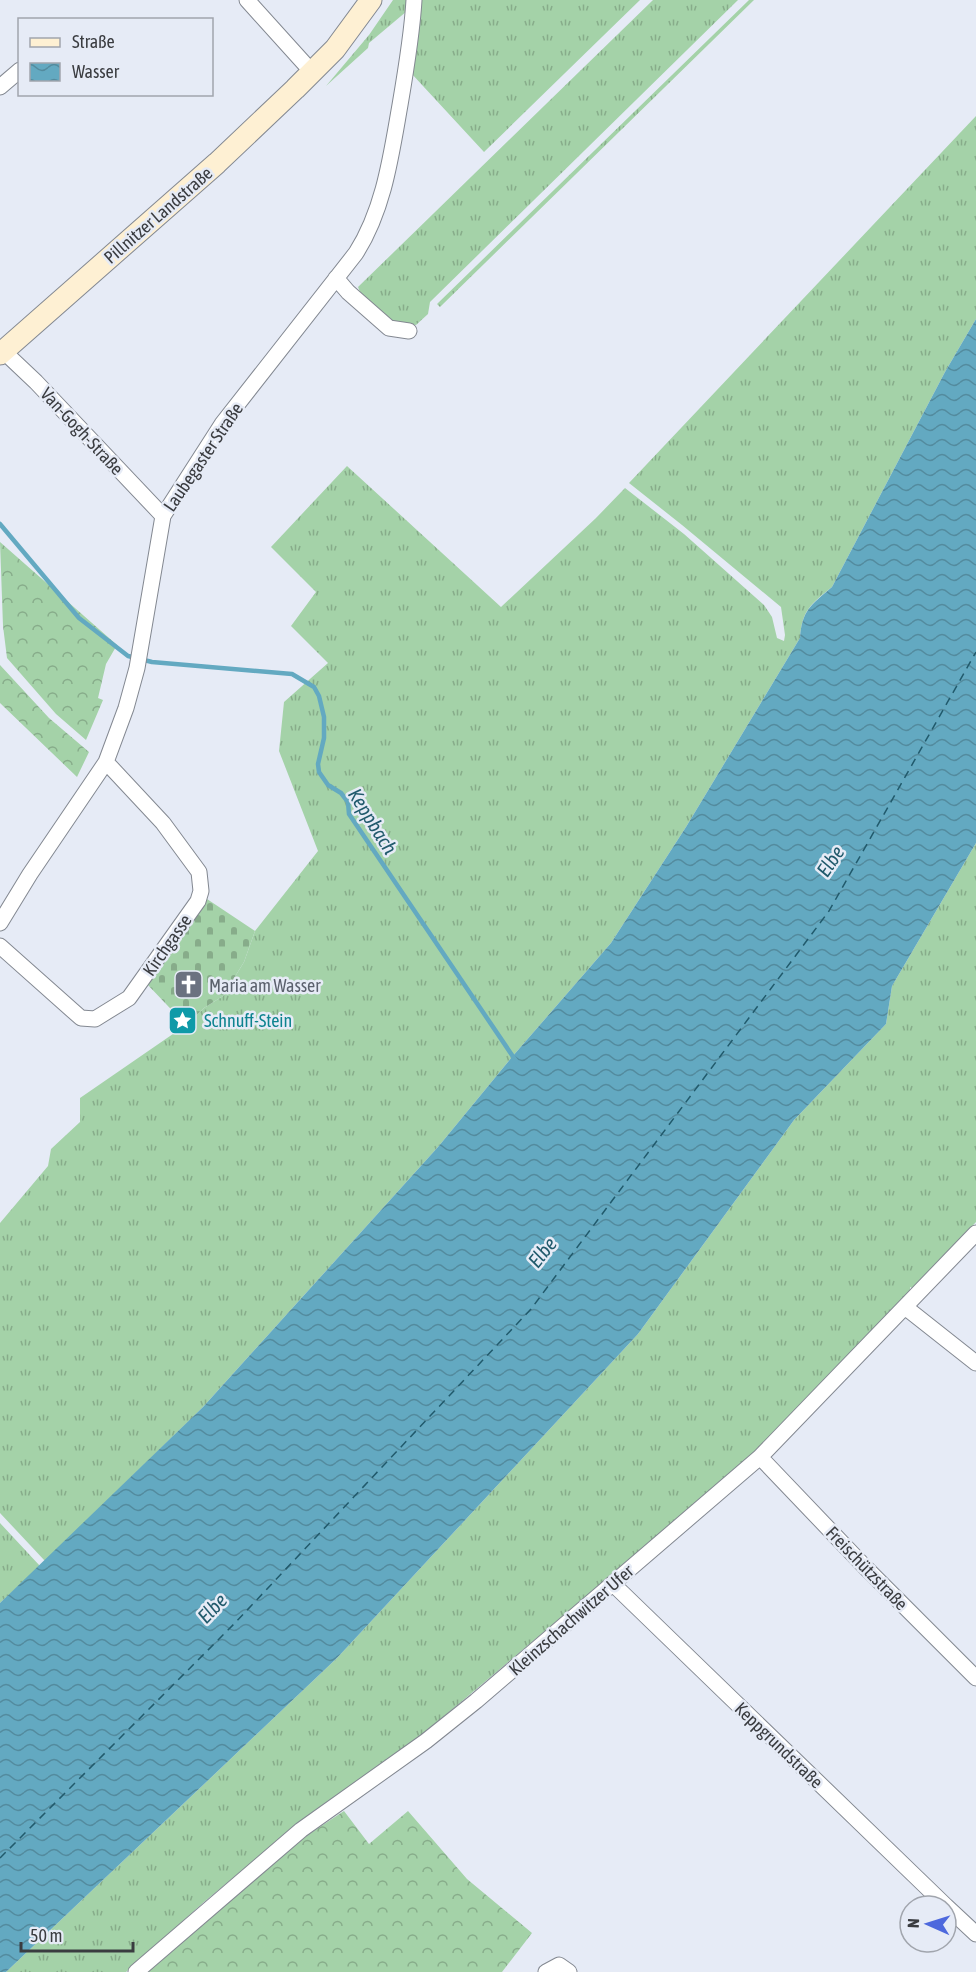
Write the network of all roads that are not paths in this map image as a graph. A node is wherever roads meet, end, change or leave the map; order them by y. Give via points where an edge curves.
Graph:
1 (247, 0) edge
2 (371, 0) edge
3 (414, 0) edge
4 (18, 72) edge
5 (312, 72) junction
6 (0, 87) edge
7 (336, 278) junction
8 (409, 331) dead end
9 (1, 351) edge
10 (163, 516) junction
11 (106, 762) junction
12 (0, 923) edge
13 (0, 946) edge
14 (976, 1233) edge
15 (904, 1307) junction
16 (976, 1363) edge
17 (760, 1457) junction
18 (613, 1584) junction
19 (976, 1678) edge
20 (934, 1894) edge
21 (958, 1917) edge
22 (976, 1934) edge
23 (136, 1972) edge
24 (546, 1972) edge
25 (568, 1972) edge

1 - 5 street
2 - 5 main road, Pillnitzer Landstraße via 335,49
3 - 7 street, Laubegaster Straße via 386,185 368,236
4 - 6 street
5 - 9 main road, Pillnitzer Landstraße via 217,163
7 - 8 street via 389,328
7 - 10 street, Laubegaster Straße via 222,424
9 - 10 street, Van-Gogh-Straße via 36,382
10 - 11 street, Laubegaster Straße via 137,668
11 - 12 street, Laubegaster Straße
11 - 13 street, Kirchgasse via 163,823 199,872 198,901 129,998 95,1019 81,1018
14 - 15 street, Kleinzschachwitzer Ufer
15 - 16 street
15 - 17 street, Kleinzschachwitzer Ufer
17 - 18 street, Kleinzschachwitzer Ufer
17 - 19 street, Freischützstraße
18 - 20 street, Keppgrundstraße
18 - 23 street, Kleinzschachwitzer Ufer via 426,1741 301,1830
21 - 22 street, Keppgrundstraße
24 - 25 street via 559,1965

